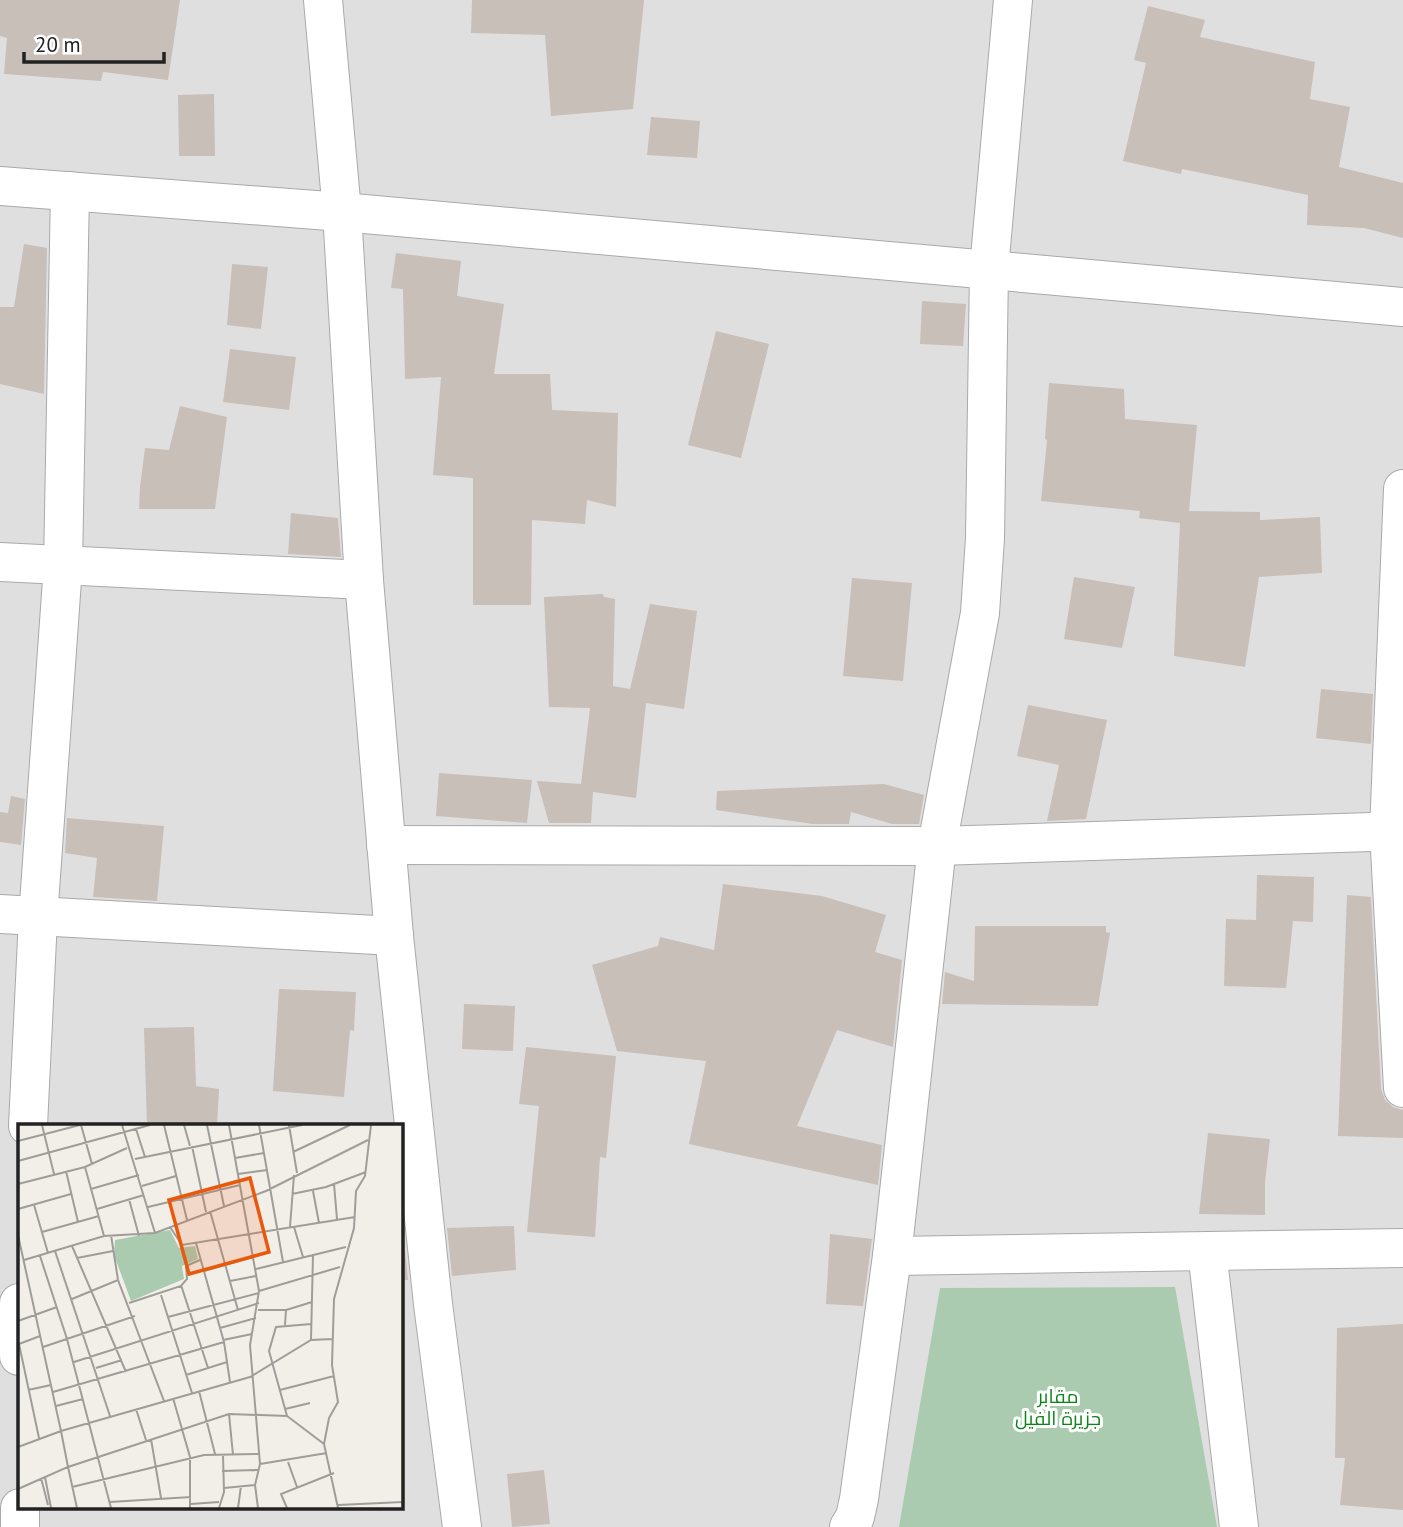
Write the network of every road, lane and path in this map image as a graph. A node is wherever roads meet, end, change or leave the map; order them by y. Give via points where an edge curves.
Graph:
1 (324, 0) edge
2 (1013, 0) edge
3 (0, 186) edge
4 (70, 191) junction
5 (342, 212) junction
6 (989, 269) junction
7 (1403, 307) edge
8 (1403, 489) edge
9 (0, 562) edge
10 (63, 566) junction
11 (364, 580) junction
12 (1396, 831) edge
13 (386, 845) junction
14 (937, 846) junction
15 (0, 914) edge
16 (38, 918) junction
17 (394, 936) junction
18 (1403, 1088) edge
19 (28, 1124) edge
20 (1403, 1248) edge
21 (1207, 1251) junction
22 (892, 1256) junction
23 (417, 1304) edge
24 (0, 1306) edge
25 (18, 1306) edge
26 (462, 1527) edge
27 (849, 1527) edge
28 (1239, 1527) edge

1 - 5 street
2 - 6 street
3 - 4 street
4 - 5 street
4 - 10 street
5 - 6 street
5 - 11 street
6 - 7 street
6 - 14 street via 980,613
8 - 12 street
9 - 10 street
10 - 11 street
10 - 16 street
11 - 13 street
12 - 14 street
12 - 18 street
13 - 14 street
13 - 17 street
14 - 22 street
15 - 16 street
16 - 17 street
16 - 19 street
17 - 23 street
20 - 21 street
21 - 22 street
21 - 28 street
22 - 27 street via 859,1499
23 - 26 street
24 - 25 street

